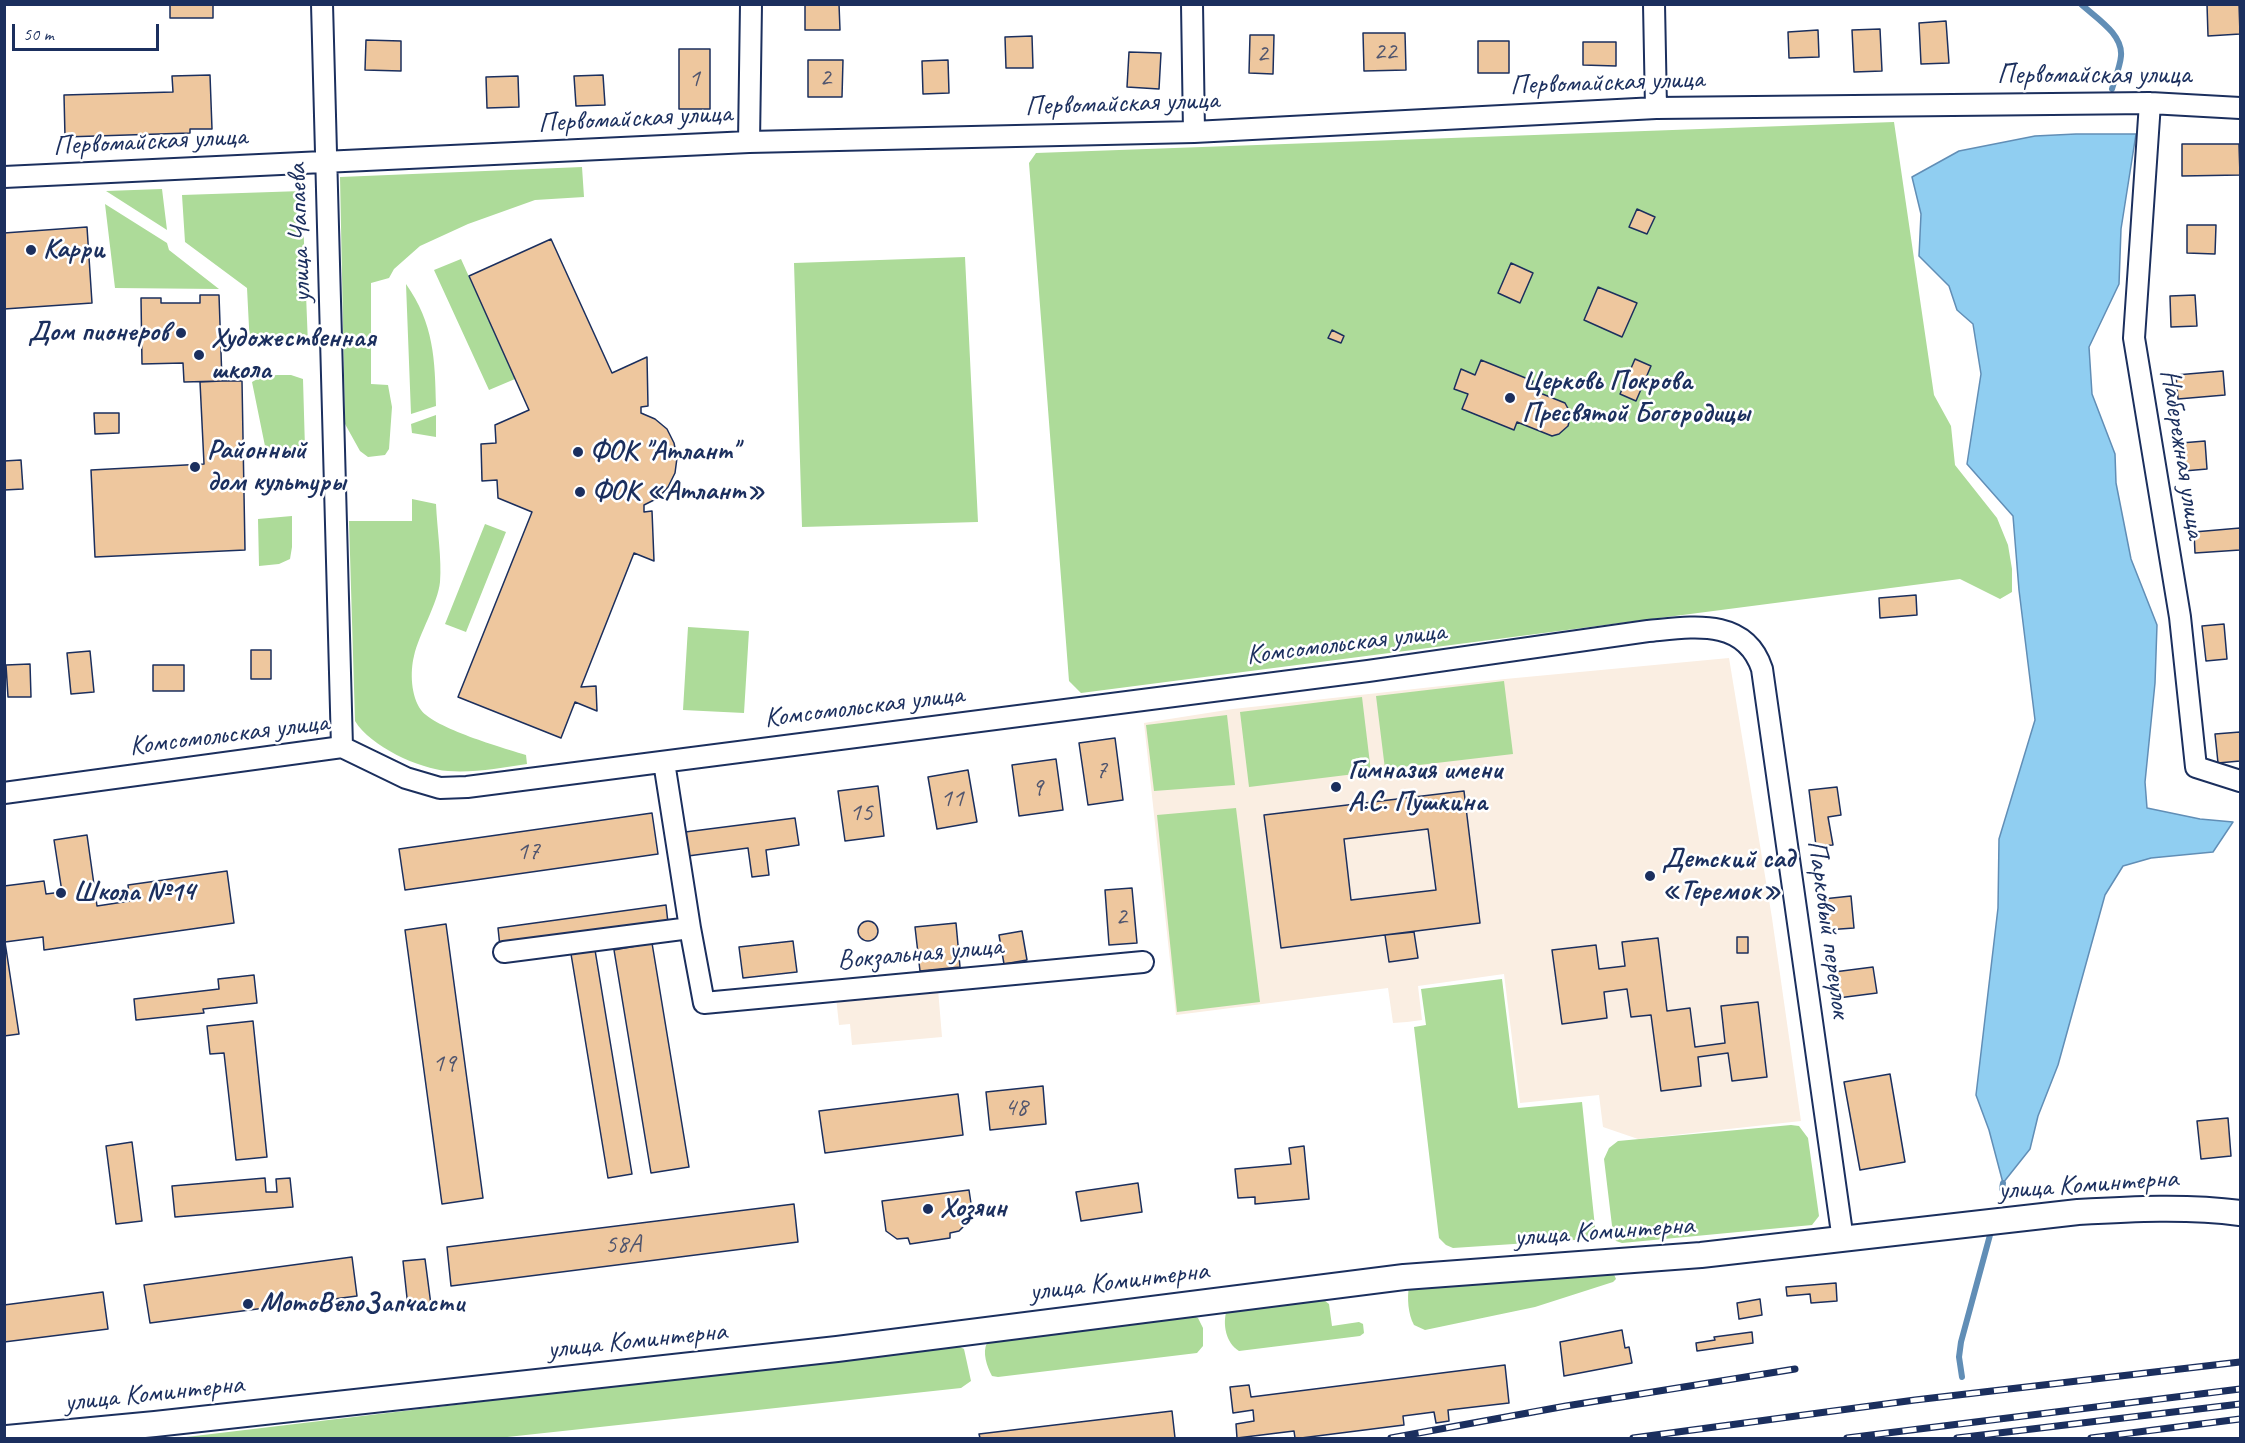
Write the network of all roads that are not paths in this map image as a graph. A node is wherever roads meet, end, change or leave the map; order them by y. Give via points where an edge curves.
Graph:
1 (322, 4) edge
2 (751, 4) edge
3 (1192, 4) edge
4 (1654, 4) edge
5 (2150, 103) junction
6 (1656, 108) junction
7 (2241, 108) edge
8 (1194, 132) junction
9 (749, 142) junction
10 (327, 162) junction
11 (4, 177) edge
12 (1737, 636) joint
13 (342, 747) junction
14 (664, 762) junction
15 (2241, 781) edge
16 (4, 793) edge
17 (690, 928) junction
18 (504, 952) dead end
19 (1143, 962) dead end
20 (2241, 1213) edge
21 (1844, 1240) junction
22 (7, 1438) edge

1 - 10 street, улица Чапаева
2 - 9 street
3 - 8 street
4 - 6 street
5 - 6 street, Первомайская улица
5 - 7 street, Первомайская улица
5 - 15 street, Набережная улица via 2134,338 2180,617 2196,767
6 - 8 street, Первомайская улица
8 - 9 street, Первомайская улица
9 - 10 street, Первомайская улица
10 - 11 street, Первомайская улица
10 - 13 street, улица Чапаева
12 - 14 street, Комсомольская улица via 1711,628 1648,631
12 - 21 street, Парковый переулок via 1757,654 1762,669
13 - 14 street, Комсомольская улица via 406,778 440,788
13 - 16 street, Комсомольская улица
14 - 17 street
17 - 18 street
17 - 19 street, Вокзальная улица via 704,1003
20 - 21 street, улица Коминтерна via 2196,1209 2078,1212
21 - 22 street, улица Коминтерна via 1701,1256 1394,1278 825,1350

